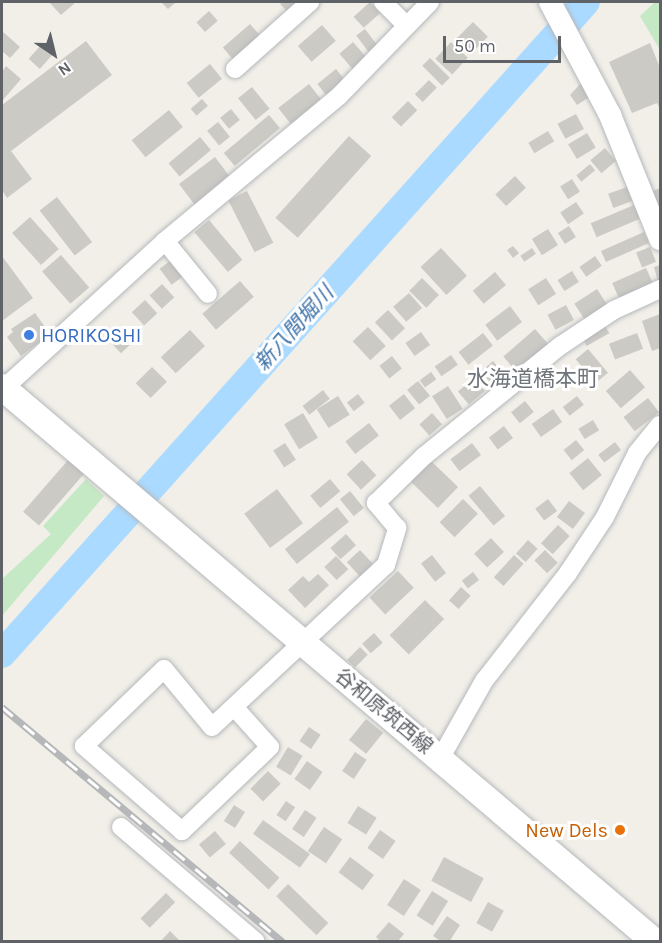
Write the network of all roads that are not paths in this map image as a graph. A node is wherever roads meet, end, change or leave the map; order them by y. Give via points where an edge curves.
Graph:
1 (310, 2) edge
2 (383, 2) edge
3 (430, 2) edge
4 (550, 2) edge
5 (406, 26) junction
6 (235, 69) dead end
7 (660, 239) edge
8 (165, 241) junction
9 (660, 289) edge
10 (208, 294) dead end
11 (2, 388) edge
12 (660, 425) edge
13 (304, 643) junction
14 (235, 708) junction
15 (441, 759) junction
16 (121, 827) dead end
17 (249, 939) edge
18 (655, 942) edge

1 - 6 street
2 - 5 street
3 - 5 street
4 - 7 street via 610,115
5 - 8 street via 409,28 339,96
8 - 10 street
8 - 11 street
9 - 13 street via 614,310 560,346 416,464 376,503 397,528 386,565
11 - 13 main road, 谷和原筑西線
12 - 15 street via 637,453 605,517 568,573 484,681
13 - 14 street
13 - 15 main road, 谷和原筑西線
14 - 14 street via 270,747 182,831 84,746 164,669 212,727
15 - 18 main road, 谷和原筑西線
16 - 17 street

